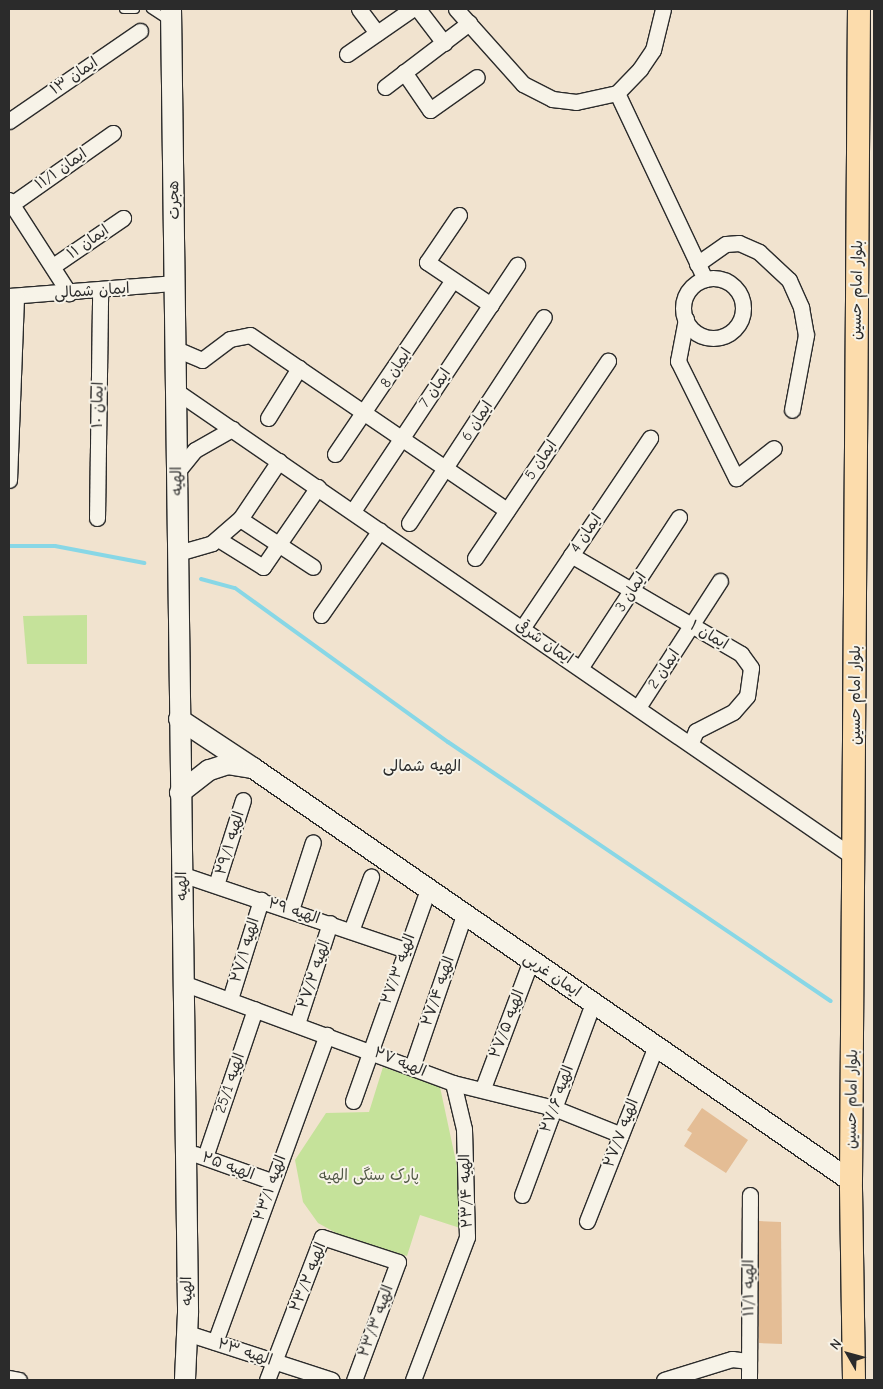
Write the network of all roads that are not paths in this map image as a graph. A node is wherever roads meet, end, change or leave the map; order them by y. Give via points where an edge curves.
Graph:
1 (124, 9) edge
2 (135, 9) edge
3 (151, 9) edge
4 (359, 9) edge
5 (412, 9) edge
6 (418, 9) edge
7 (456, 9) edge
8 (663, 9) edge
9 (860, 9) edge
10 (171, 16) edge
11 (469, 23) junction
12 (140, 31) dead end
13 (377, 33) junction
14 (444, 42) junction
15 (347, 54) dead end
16 (404, 72) junction
17 (477, 77) dead end
18 (385, 87) dead end
19 (617, 94) junction
20 (9, 121) edge
21 (113, 133) dead end
22 (10, 204) edge
23 (459, 215) dead end
24 (123, 218) dead end
25 (697, 264) junction
26 (53, 266) junction
27 (517, 266) dead end
28 (704, 279) junction
29 (453, 280) junction
30 (175, 283) junction
31 (100, 292) junction
32 (69, 293) junction
33 (13, 296) edge
34 (491, 305) junction
35 (544, 317) dead end
36 (686, 319) junction
37 (176, 349) junction
38 (608, 361) dead end
39 (299, 368) junction
40 (176, 391) junction
41 (792, 410) dead end
42 (366, 412) junction
43 (268, 418) dead end
44 (232, 429) junction
45 (403, 437) junction
46 (650, 438) dead end
47 (774, 448) dead end
48 (335, 454) dead end
49 (279, 461) junction
50 (447, 468) junction
51 (9, 471) edge
52 (177, 472) junction
53 (318, 487) junction
54 (507, 510) junction
55 (353, 511) junction
56 (679, 517) dead end
57 (97, 518) dead end
58 (240, 519) junction
59 (409, 523) dead end
60 (380, 530) junction
61 (218, 539) junction
62 (279, 543) junction
63 (178, 553) junction
64 (571, 555) junction
65 (474, 558) dead end
66 (313, 567) dead end
67 (720, 581) dead end
68 (633, 589) junction
69 (321, 615) dead end
70 (693, 625) junction
71 (523, 627) junction
72 (581, 667) junction
73 (639, 706) junction
74 (179, 719) junction
75 (691, 742) junction
76 (253, 768) junction
77 (180, 793) junction
78 (243, 800) dead end
79 (314, 842) dead end
80 (855, 858) junction
81 (181, 874) junction
82 (371, 877) dead end
83 (216, 885) junction
84 (428, 889) junction
85 (261, 900) junction
86 (291, 910) junction
87 (464, 914) junction
88 (330, 923) junction
89 (351, 930) junction
90 (406, 950) junction
91 (531, 960) junction
92 (183, 983) junction
93 (230, 999) junction
94 (593, 1003) junction
95 (255, 1009) junction
96 (297, 1024) junction
97 (327, 1035) junction
98 (656, 1046) junction
99 (368, 1049) junction
100 (412, 1067) junction
101 (453, 1083) junction
102 (483, 1088) junction
103 (353, 1101) dead end
104 (554, 1108) junction
105 (619, 1134) junction
106 (185, 1150) junction
107 (205, 1157) junction
108 (271, 1181) junction
109 (851, 1181) junction
110 (522, 1195) dead end
111 (750, 1196) dead end
112 (587, 1221) dead end
113 (398, 1262) joint
114 (187, 1333) junction
115 (216, 1342) junction
116 (749, 1361) junction
117 (274, 1362) junction
118 (9, 1378) edge
119 (19, 1380) edge
120 (185, 1380) edge
121 (268, 1380) edge
122 (332, 1380) edge
123 (354, 1380) edge
124 (413, 1380) edge
125 (664, 1380) edge
126 (749, 1380) edge
127 (854, 1380) edge

1 - 2 lane
3 - 10 lane
4 - 13 street
5 - 13 street
6 - 14 street
7 - 11 street
8 - 19 street via 654,50
9 - 80 main road, بلوار امام حسین
10 - 30 main road, هجرت
11 - 14 street
11 - 19 street via 523,84 552,99 576,102
12 - 20 street, ایمان ۱۳
13 - 15 street
14 - 16 street
16 - 17 street via 430,110
16 - 18 street
19 - 25 street
21 - 22 street, ایمان ۱۱/۱
22 - 26 street
23 - 29 street via 427,262
24 - 26 street, ایمان ۱۱
25 - 28 street
25 - 41 street via 726,244 739,243 759,252 789,280 801,307 806,335
26 - 32 street
27 - 34 street, ایمان 7
28 - 36 street via 689,290 684,300
28 - 36 street via 724,280 738,292 742,301 740,320 735,328 718,337 698,334
29 - 34 street
29 - 42 street, ایمان 8
30 - 31 street, ایمان شمالی
30 - 37 main road, هجرت
31 - 32 street, ایمان شمالی
31 - 57 street, ایمان ۱۰
32 - 33 street, ایمان شمالی
33 - 51 street
34 - 45 street, ایمان 7
35 - 50 street, ایمان 6
36 - 47 street via 678,361 736,478
37 - 39 street via 202,360 230,339 250,336
37 - 40 main road, هجرت
38 - 54 street, ایمان 5
39 - 42 street
39 - 43 street
40 - 44 street, ایمان شرقی
40 - 52 main road, الهیه
42 - 45 street
42 - 48 street, ایمان 8
44 - 49 street, ایمان شرقی
44 - 52 street via 195,450
45 - 50 street
45 - 55 street, ایمان 7
46 - 64 street, ایمان 4
49 - 53 street, ایمان شرقی
49 - 58 street
50 - 54 street
50 - 59 street, ایمان 6
52 - 63 main road, الهیه
53 - 55 street, ایمان شرقی
53 - 62 street
54 - 65 street, ایمان 5
55 - 60 street, ایمان شرقی
56 - 68 street, ایمان 3
58 - 61 street
58 - 62 street
60 - 69 street
60 - 71 street, ایمان شرقی
61 - 62 street via 263,567
61 - 63 street
62 - 66 street
63 - 74 main road, الهیه
64 - 68 street, ایمان ۱
64 - 71 street, ایمان 4
67 - 70 street, ایمان 2
68 - 70 street, ایمان ۱
68 - 72 street, ایمان 3
70 - 73 street, ایمان 2
70 - 75 street, ایمان ۱ via 741,654 752,668 752,681 747,696 733,712 696,731
71 - 72 street, ایمان شرقی
72 - 73 street, ایمان شرقی
73 - 75 street, ایمان شرقی
74 - 76 main road, ایمان غربی
74 - 77 main road, الهیه
75 - 80 street, ایمان شرقی
76 - 77 main road via 228,764 209,770
76 - 84 main road, ایمان غربی
77 - 81 main road, الهیه
78 - 83 street, الهیه ۲۹/۱
79 - 86 street
80 - 109 main road, بلوار امام حسین
81 - 83 street, الهیه ۲۹
81 - 92 main road, الهیه
82 - 89 street
83 - 85 street, الهیه ۲۹
84 - 87 main road, ایمان غربی
84 - 90 street, الهیه ۲۷/۳
85 - 86 street, الهیه ۲۹
85 - 93 street, الهیه ۲۷/۱
86 - 88 street, الهیه ۲۹
87 - 91 main road, ایمان غربی
87 - 100 street, الهیه ۲۷/۴
88 - 89 street, الهیه ۲۹
88 - 96 street, الهیه ۲۷/۲
89 - 90 street, الهیه ۲۹
90 - 99 street, الهیه ۲۷/۳
91 - 94 main road, ایمان غربی
91 - 102 street, الهیه ۲۷/۵
92 - 93 street, الهیه ۲۷
92 - 106 main road, الهیه
93 - 95 street, الهیه ۲۷
94 - 98 main road, ایمان غربی
94 - 104 street, الهیه ۲۷/۶
95 - 96 street, الهیه ۲۷
95 - 107 street, الهیه 25/1
96 - 97 street, الهیه ۲۷
97 - 99 street, الهیه ۲۷
97 - 108 street, الهیه ۲۳/۱
98 - 105 street, الهیه ۲۷/۷
98 - 109 main road, ایمان غربی
99 - 100 street, الهیه ۲۷
99 - 103 street, الهیه ۲۷/۳
100 - 101 street, الهیه ۲۷
101 - 102 street, الهیه ۲۷
101 - 124 street, الهیه ۲۳/۴ via 464,1129 467,1237
102 - 104 street, الهیه ۲۷
104 - 105 street, الهیه ۲۷
104 - 110 street, الهیه ۲۷/۶
105 - 112 street, الهیه ۲۷/۷
106 - 107 street, الهیه ۲۵
106 - 114 main road, الهیه
107 - 108 street, الهیه ۲۵
108 - 115 street, الهیه ۲۳/۱
109 - 127 main road, بلوار امام حسین
111 - 116 street, الهیه ۱۱/۱
113 - 117 street, الهیه ۲۳/۲ via 322,1237
113 - 123 street, الهیه ۲۳/۳
114 - 115 street, الهیه ۲۳
114 - 120 main road, الهیه
115 - 117 street, الهیه ۲۳
116 - 125 street via 732,1359
116 - 126 street, الهیه ۱۱/۱
117 - 121 street
117 - 122 street, الهیه ۲۳
118 - 119 street

